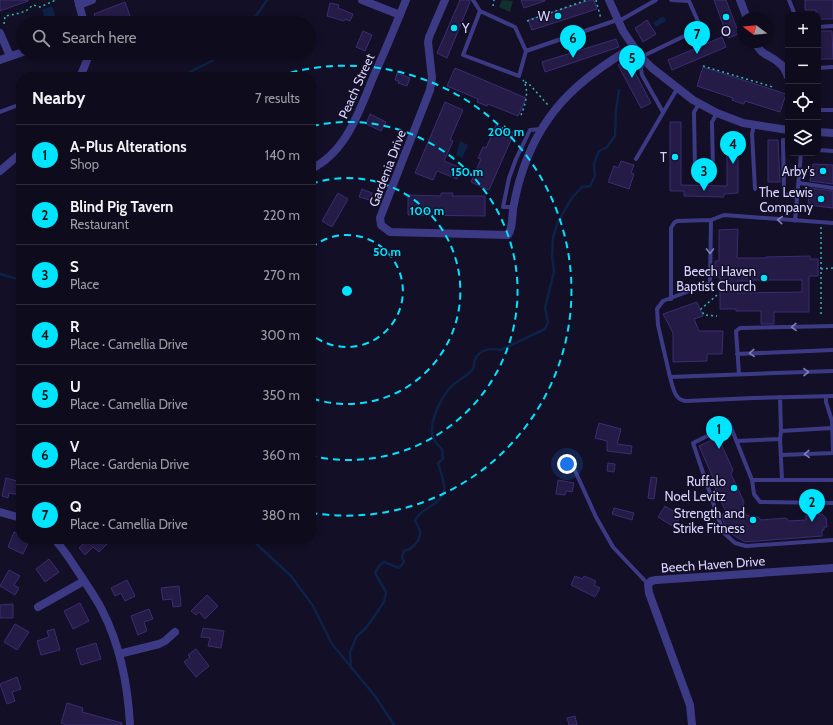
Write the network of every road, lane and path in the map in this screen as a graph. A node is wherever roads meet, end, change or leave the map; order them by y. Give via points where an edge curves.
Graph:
1 (56, 0) edge
2 (92, 0) edge
3 (362, 0) edge
4 (406, 0) edge
5 (445, 0) edge
6 (472, 0) edge
7 (494, 0) edge
8 (586, 0) edge
9 (596, 0) edge
10 (609, 0) edge
11 (656, 0) edge
12 (671, 0) edge
13 (740, 0) edge
14 (789, 0) edge
15 (79, 2) edge
16 (493, 6) dead end
17 (480, 11) junction
18 (745, 12) edge
19 (794, 12) edge
20 (400, 15) junction
21 (82, 16) edge
22 (618, 20) junction
23 (527, 21) dead end
24 (4, 24) dead end
25 (603, 25) junction
26 (833, 26) edge
27 (821, 27) edge
28 (0, 33) edge
29 (632, 47) junction
30 (759, 48) edge
31 (526, 51) junction
32 (16, 54) edge
33 (10, 56) junction
34 (642, 58) junction
35 (0, 60) edge
36 (87, 60) edge
37 (703, 66) dead end
38 (833, 67) edge
39 (821, 68) edge
40 (785, 71) edge
41 (82, 72) edge
42 (519, 76) junction
43 (523, 81) junction
44 (773, 87) dead end
45 (677, 89) junction
46 (699, 104) junction
47 (16, 106) edge
48 (550, 108) dead end
49 (821, 110) edge
50 (833, 110) edge
51 (0, 112) edge
52 (663, 112) junction
53 (717, 113) junction
54 (521, 115) dead end
55 (754, 125) junction
56 (504, 126) dead end
57 (785, 130) edge
58 (821, 132) edge
59 (518, 133) dead end
60 (833, 133) edge
61 (785, 140) edge
62 (821, 150) edge
63 (833, 151) edge
64 (801, 156) edge
65 (16, 157) edge
66 (636, 160) dead end
67 (316, 167) edge
68 (0, 171) edge
69 (799, 183) junction
70 (833, 188) edge
71 (755, 189) dead end
72 (797, 197) junction
73 (711, 220) junction
74 (795, 221) junction
75 (821, 222) junction
76 (833, 223) edge
77 (833, 268) edge
78 (821, 269) junction
79 (717, 294) dead end
80 (670, 299) junction
81 (821, 315) dead end
82 (717, 316) dead end
83 (833, 326) edge
84 (833, 350) edge
85 (737, 354) junction
86 (833, 370) edge
87 (740, 374) junction
88 (670, 377) junction
89 (826, 396) junction
90 (833, 396) edge
91 (780, 397) junction
92 (832, 428) edge
93 (781, 431) junction
94 (780, 439) junction
95 (737, 441) junction
96 (833, 452) edge
97 (781, 455) junction
98 (572, 464) dead end
99 (782, 479) junction
100 (752, 480) junction
101 (833, 480) edge
102 (833, 504) edge
103 (0, 512) edge
104 (16, 517) edge
105 (833, 540) edge
106 (58, 544) edge
107 (833, 568) edge
108 (84, 581) junction
109 (648, 585) junction
110 (38, 607) dead end
111 (175, 632) dead end
112 (119, 654) junction
113 (130, 725) edge
114 (692, 725) edge

1 - 24 path via 40,7 33,5 26,11 5,16
2 - 15 street
3 - 20 street
4 - 20 street, Peach Street
5 - 29 street, Gardenia Drive via 428,42 432,78 430,90 381,214 381,225 386,231 506,236 510,230 520,178 541,129 558,104 579,84 606,62
6 - 17 lane
7 - 16 path
8 - 23 path
9 - 25 path
10 - 22 street
11 - 22 lane
12 - 34 lane via 689,1 701,28
13 - 18 street
14 - 19 lane
15 - 21 street
17 - 31 lane via 515,27
17 - 42 lane via 464,55
20 - 67 street, Peach Street via 351,129 332,155
22 - 25 lane
22 - 29 street
25 - 31 lane
26 - 27 lane
28 - 33 street
29 - 34 street
30 - 40 street via 762,53 780,63
31 - 42 lane
32 - 33 street
33 - 35 street
34 - 45 street
34 - 52 lane via 642,75
36 - 41 street
37 - 44 path
38 - 39 lane
42 - 43 path
43 - 48 path via 530,85
43 - 54 path via 526,103
45 - 46 street
45 - 52 lane
46 - 53 street
46 - 53 lane via 694,112 695,170 706,173 713,171 712,122
47 - 51 lane
49 - 50 lane
52 - 66 lane
53 - 55 street
55 - 57 street
55 - 71 lane via 752,134
56 - 59 path
58 - 60 street
61 - 72 lane via 784,194
62 - 63 lane
64 - 69 lane
65 - 68 street
69 - 70 lane
69 - 72 lane
72 - 74 lane
74 -> 73 lane via 724,215
73 -> 80 lane via 710,283
73 - 80 lane via 678,221 671,228
74 - 75 lane
75 - 76 lane
75 - 78 path
77 - 78 path
78 - 81 path
79 - 82 path via 701,309 704,315
80 - 88 lane via 663,301 657,309 658,325
83 -> 85 lane via 740,328 736,331
84 -> 85 lane
85 - 87 lane
87 -> 86 lane
87 - 88 lane
88 - 91 lane via 676,396 682,401
89 - 90 lane
89 - 91 lane
89 - 92 lane
91 - 93 lane
92 - 93 lane
92 - 96 lane
93 - 94 lane
94 - 95 lane
94 - 97 lane
95 - 100 lane
95 - 105 lane via 730,425 693,443 723,532 735,543 746,546
96 -> 97 lane
97 - 99 lane
98 - 109 lane via 613,547
99 - 100 lane
99 - 101 lane
100 - 102 lane via 754,494 760,502
103 - 104 street
106 - 108 street
107 - 109 street, Beech Haven Drive via 656,580
108 - 110 street
108 - 112 street via 101,609
109 - 114 street, Beech Haven Drive via 690,704
111 - 112 street via 159,644
112 - 113 street via 126,686

